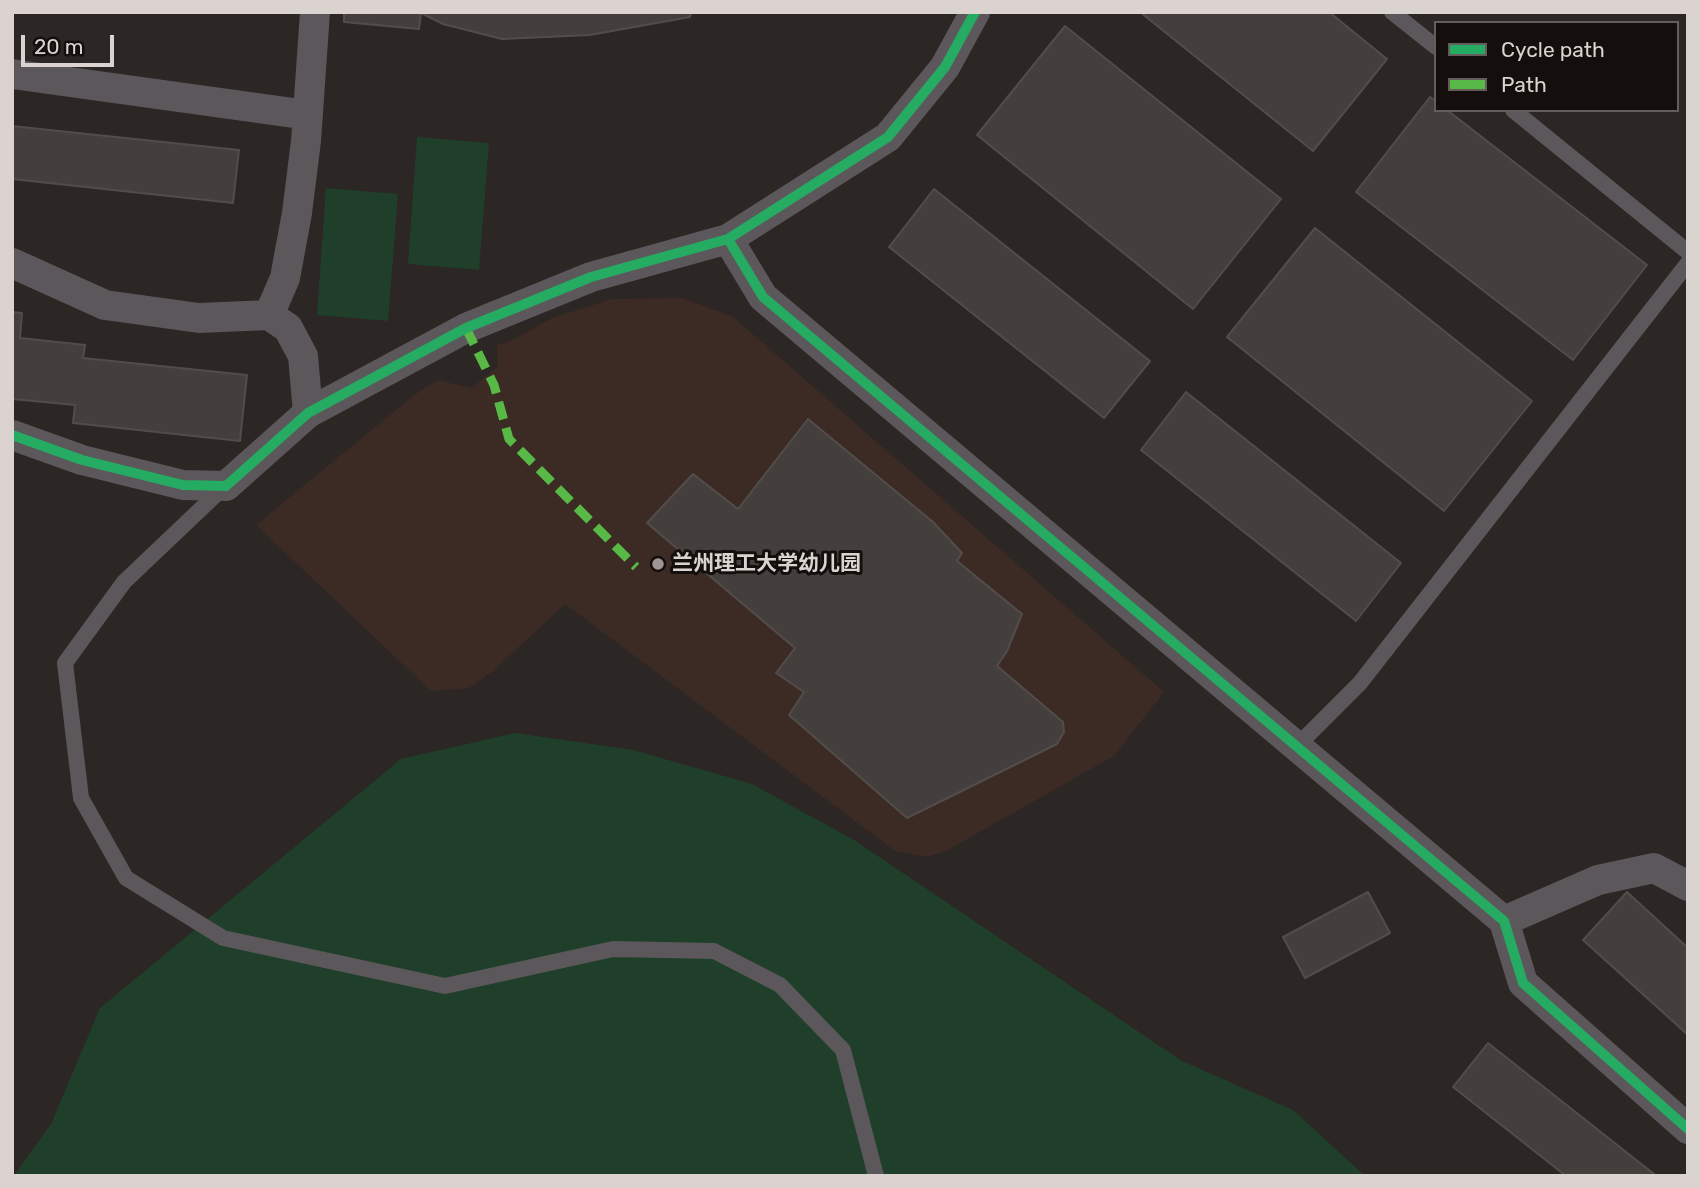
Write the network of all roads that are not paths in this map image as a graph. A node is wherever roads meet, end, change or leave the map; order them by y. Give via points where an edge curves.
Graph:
1 (315, 12) edge
2 (975, 12) edge
3 (1392, 12) edge
4 (1434, 45) edge
5 (12, 74) edge
6 (1515, 112) edge
7 (308, 115) junction
8 (728, 239) junction
9 (1688, 252) edge
10 (12, 263) edge
11 (1688, 263) edge
12 (269, 315) junction
13 (308, 414) junction
14 (12, 435) edge
15 (226, 486) junction
16 (1297, 746) junction
17 (1688, 886) edge
18 (1504, 921) junction
19 (1688, 1129) edge
20 (876, 1176) edge

1 - 7 street
2 - 8 street via 945,67 888,137
3 - 4 lane
5 - 7 street
6 - 9 lane
7 - 12 street via 285,278
8 - 13 street via 591,276 466,328
8 - 16 street via 763,297
10 - 12 street via 105,305 199,318
11 - 16 lane via 1360,683
12 - 13 street via 288,328 303,356
13 - 15 street
14 - 15 street via 82,460 183,485
15 - 20 lane via 124,582 65,663 81,798 126,878 223,939 445,986 613,949 714,951 780,985 843,1050
16 - 18 street
17 - 18 street via 1654,868 1598,880
18 - 19 street via 1523,983

